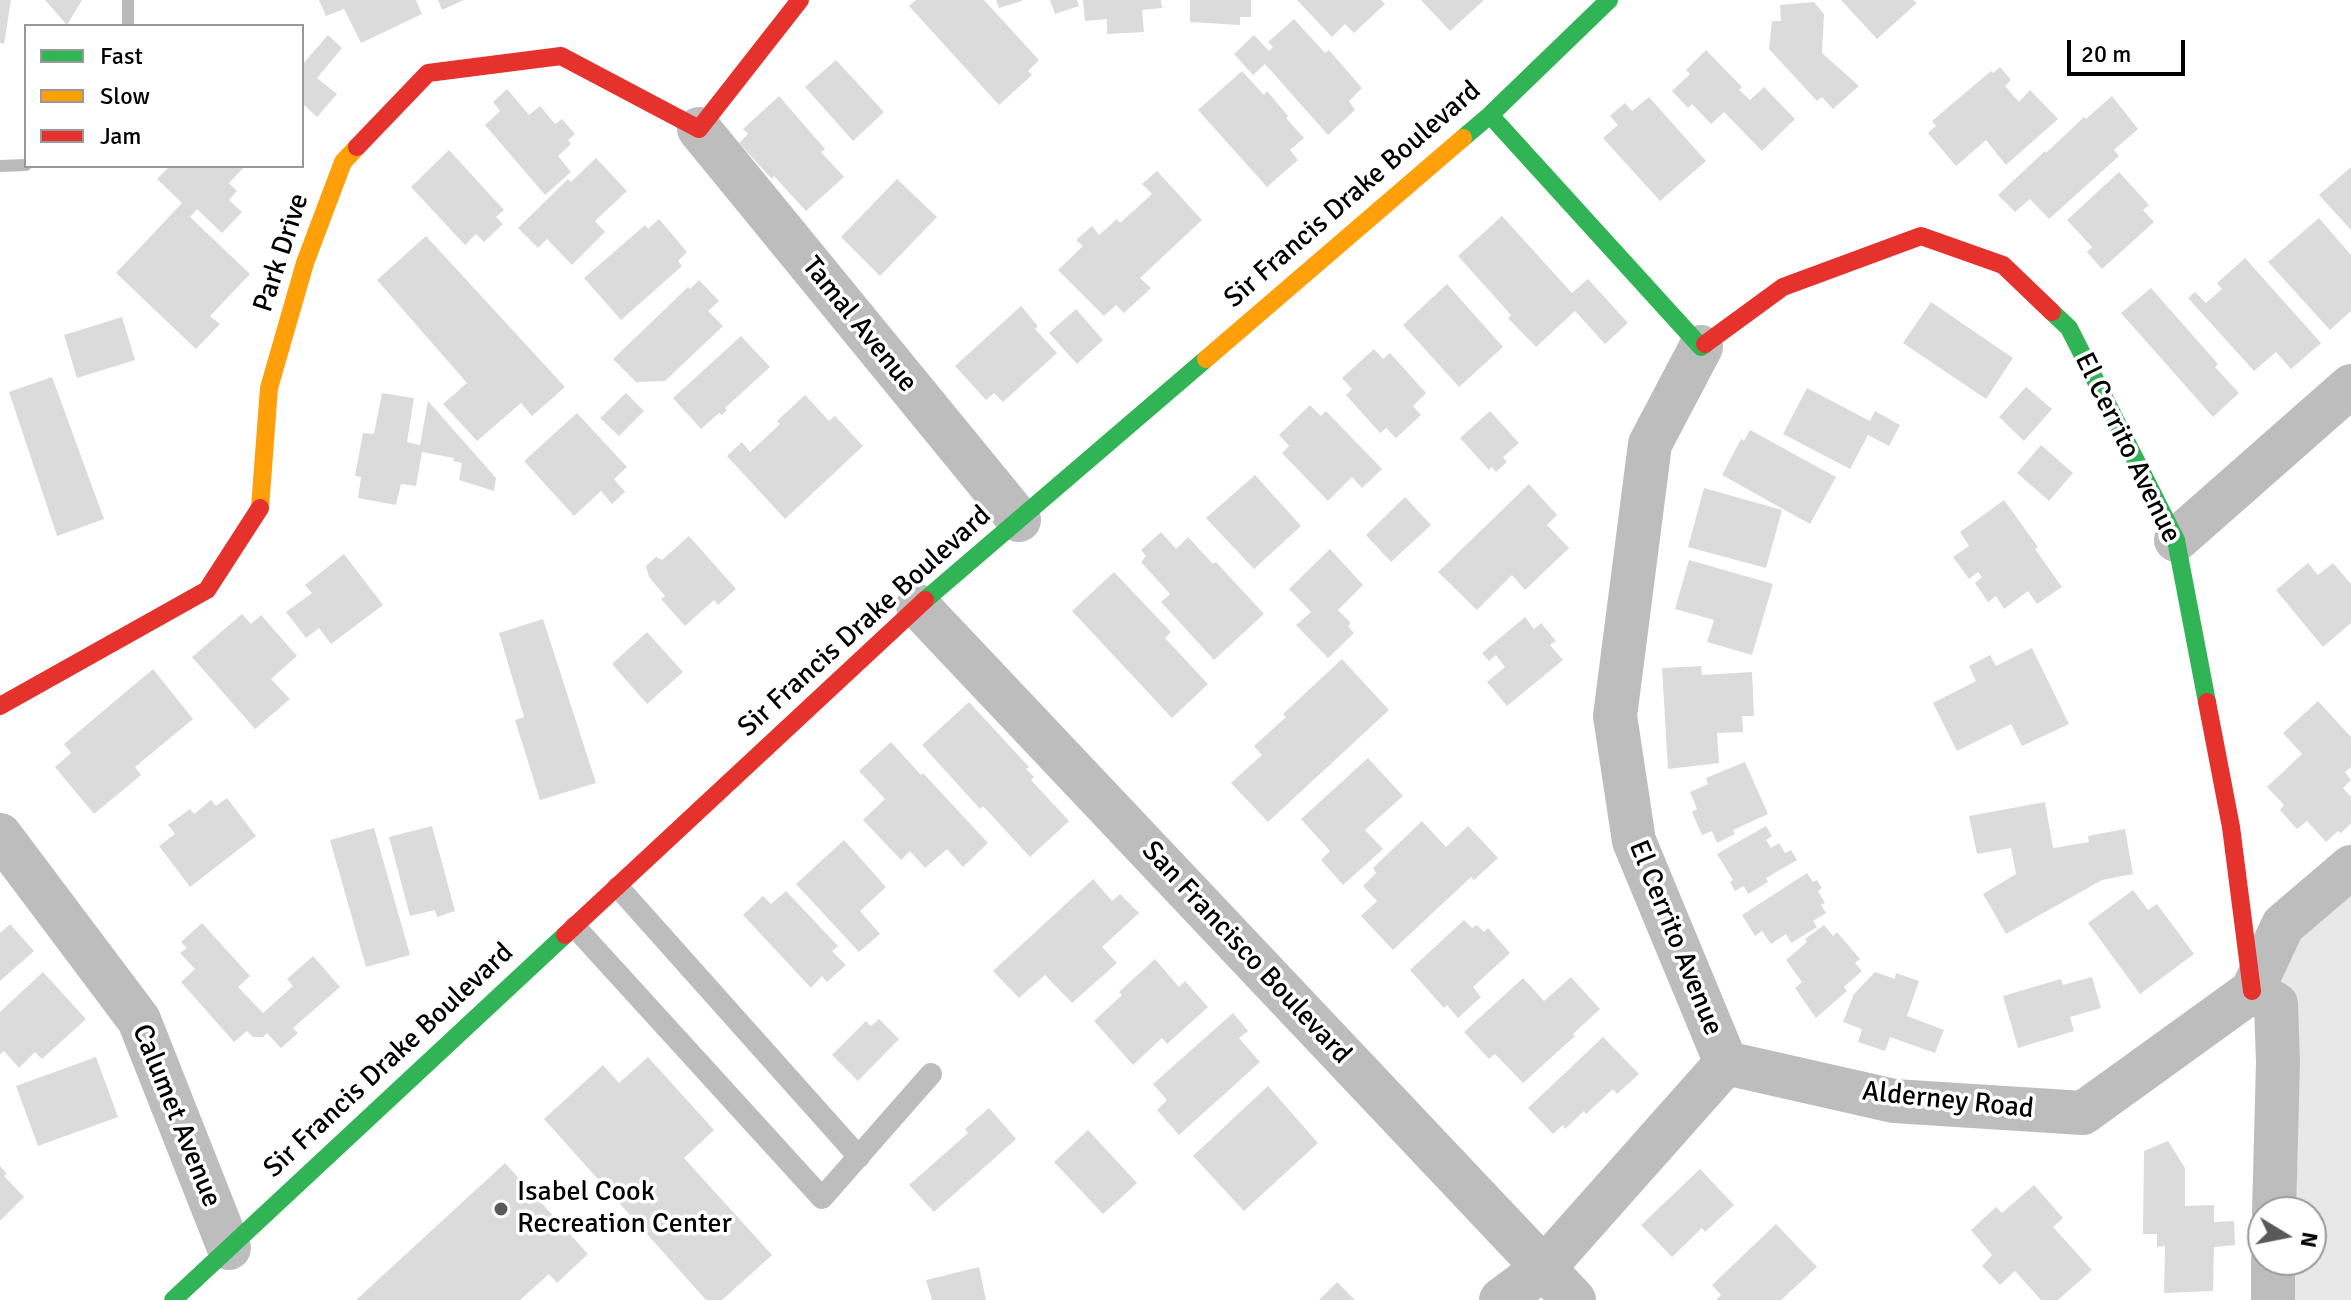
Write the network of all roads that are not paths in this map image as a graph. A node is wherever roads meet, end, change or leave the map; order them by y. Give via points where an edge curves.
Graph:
1 (800, 0) edge
2 (1609, 0) edge
3 (1490, 115) junction
4 (699, 129) junction
5 (1701, 347) junction
6 (2351, 386) edge
7 (1019, 520) junction
8 (2176, 540) junction
9 (918, 606) junction
10 (0, 706) edge
11 (0, 835) edge
12 (2351, 867) edge
13 (618, 887) junction
14 (575, 927) junction
15 (2252, 991) junction
16 (1726, 1063) junction
17 (931, 1074) dead end
18 (859, 1157) junction
19 (2274, 1196) edge
20 (229, 1248) junction
21 (1544, 1268) junction
22 (2273, 1276) edge
23 (173, 1300) edge
24 (1501, 1300) edge
25 (1574, 1300) edge
26 (2273, 1300) edge

1 - 4 street
2 - 3 street, Sir Francis Drake Boulevard
3 - 5 street
3 - 7 street, Sir Francis Drake Boulevard
4 - 7 street, Tamal Avenue
4 - 10 street, Park Drive via 561,56 428,73 343,162 305,263 269,388 262,505 207,590
5 - 8 street, El Cerrito Avenue via 1783,287 1921,236 2003,265 2069,328
5 - 16 street, El Cerrito Avenue via 1650,444 1615,716 1634,841
6 - 8 street
7 - 9 street, Sir Francis Drake Boulevard
8 - 15 street, El Cerrito Avenue via 2231,827
9 - 13 street, Sir Francis Drake Boulevard
9 - 21 street, San Francisco Boulevard
11 - 20 street, Calumet Avenue via 139,1020
12 - 15 street, Alderney Road via 2283,925
13 - 14 street, Sir Francis Drake Boulevard
13 - 18 lane
14 - 18 lane via 822,1198
14 - 20 street, Sir Francis Drake Boulevard
15 - 16 street, Alderney Road via 2083,1113 1894,1101
15 - 19 street via 2276,1004
16 - 21 street
17 - 18 lane
20 - 23 street, Sir Francis Drake Boulevard
21 - 24 street
21 - 25 street, San Francisco Boulevard
22 - 26 street

